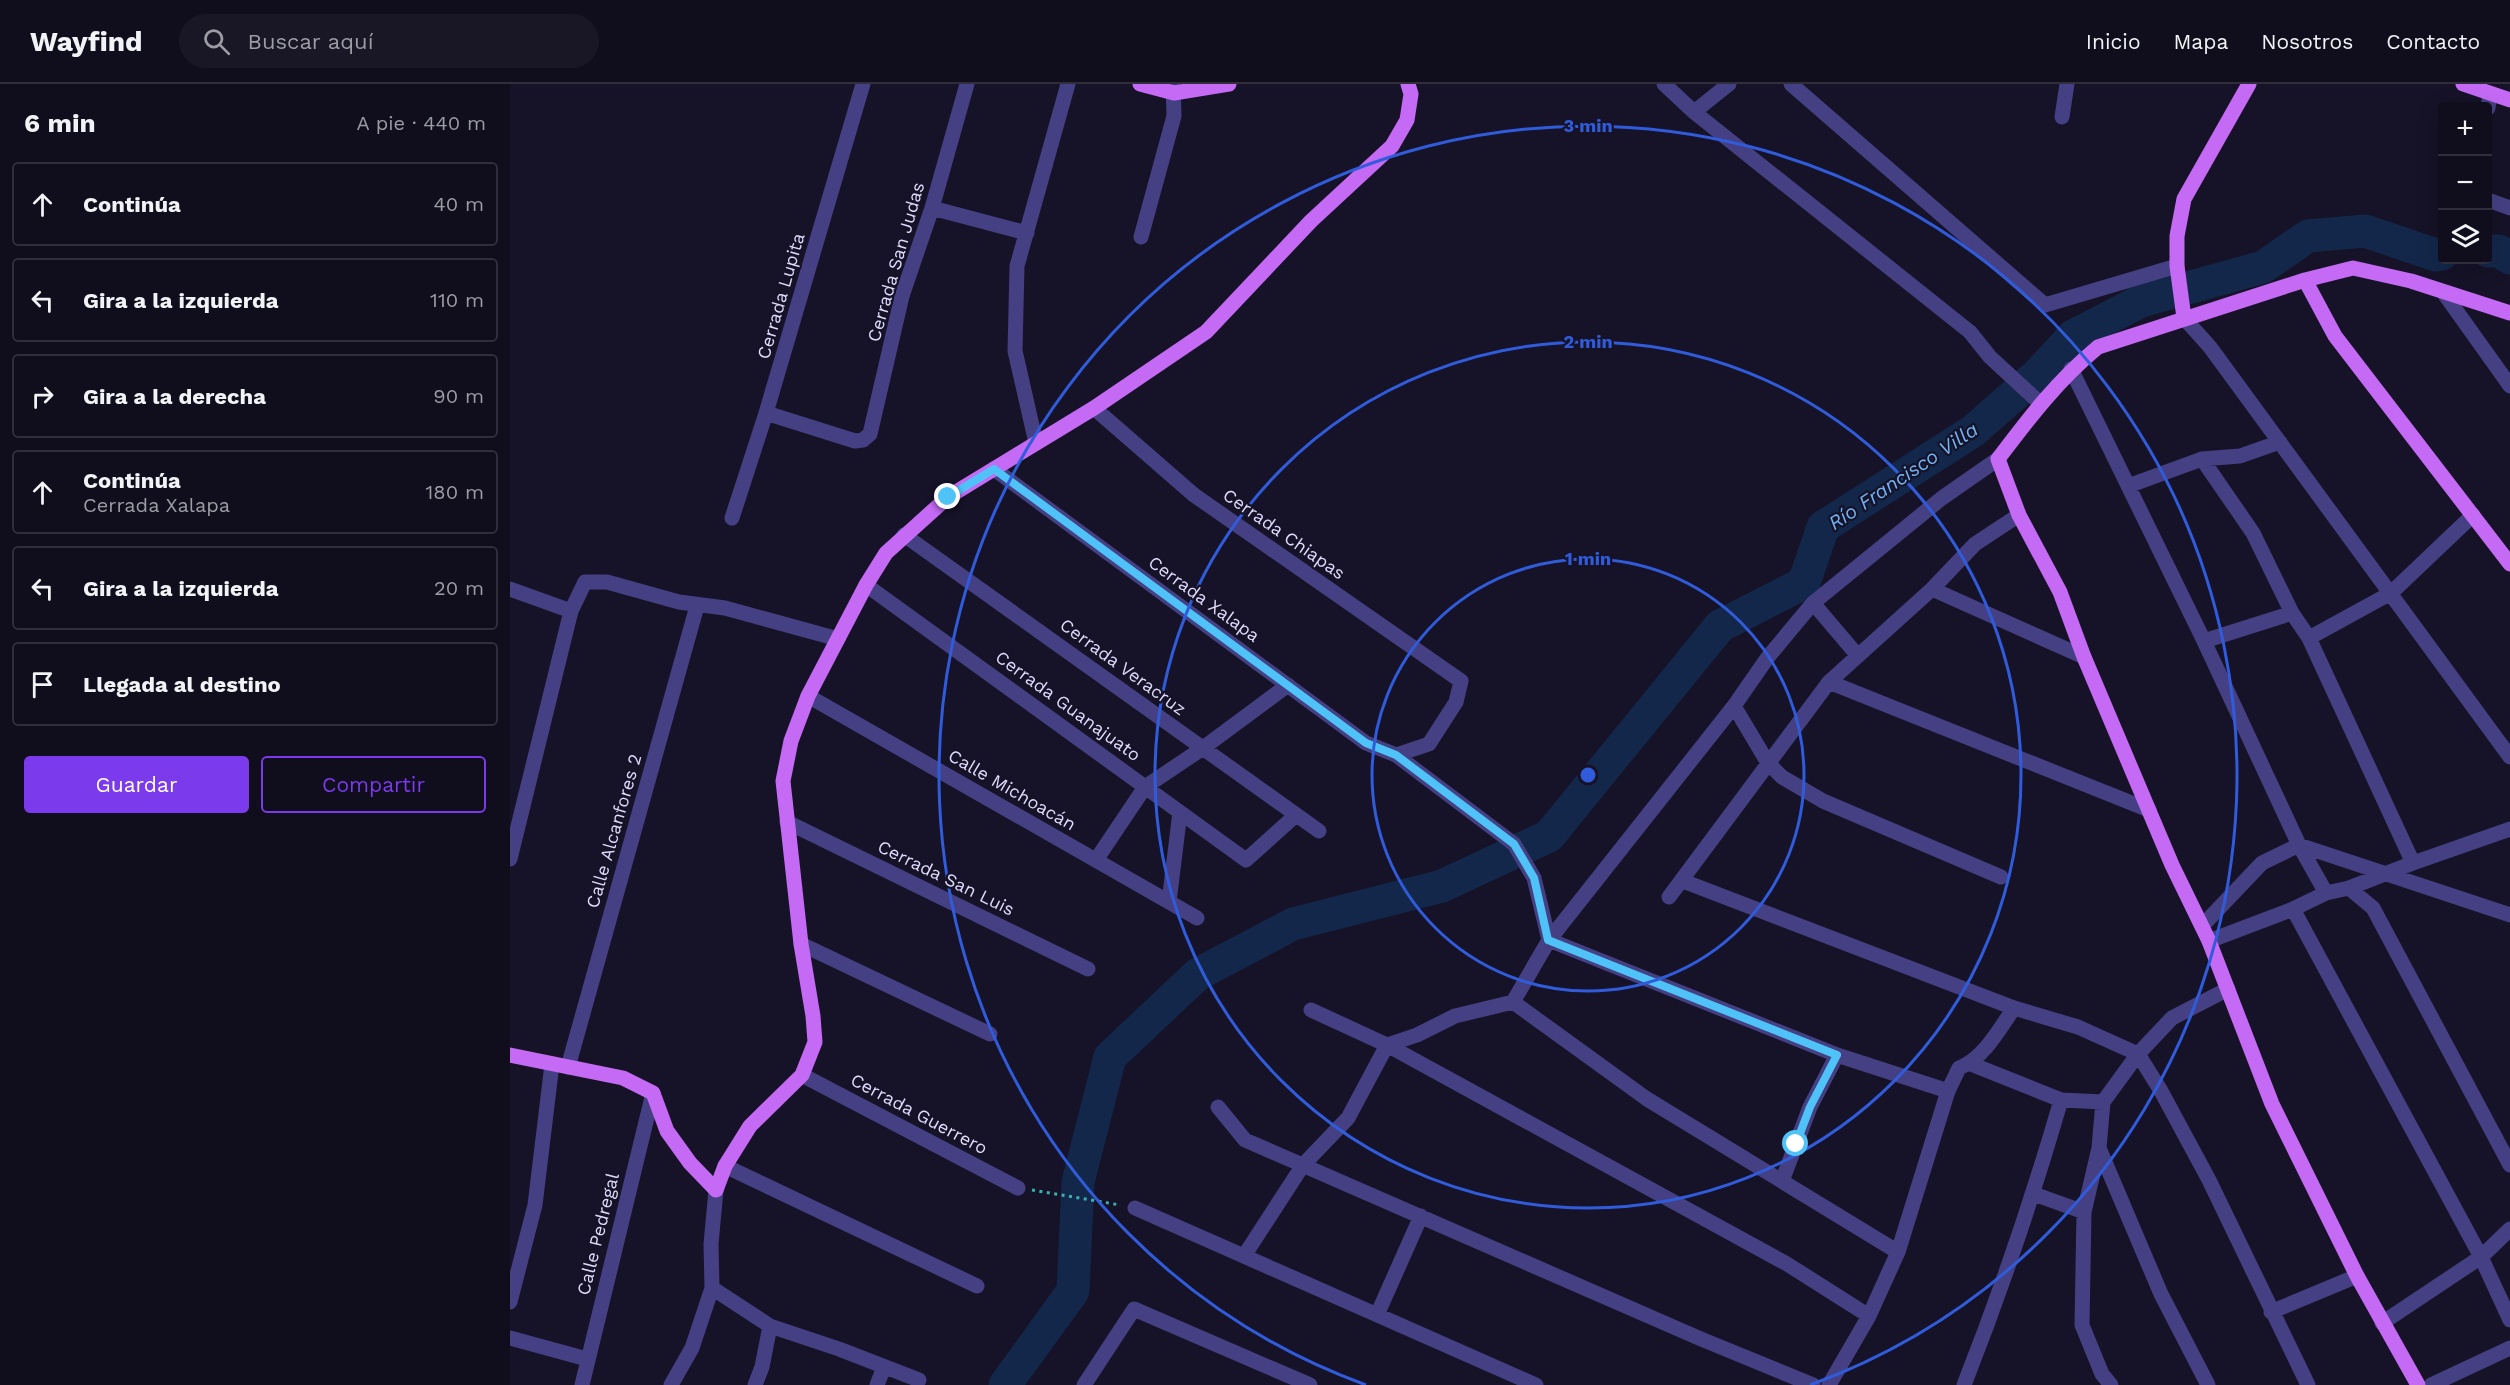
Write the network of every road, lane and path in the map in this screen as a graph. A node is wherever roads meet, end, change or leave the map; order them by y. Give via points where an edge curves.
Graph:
1 (863, 84) edge
2 (967, 84) edge
3 (1068, 84) edge
4 (1140, 84) edge
5 (1408, 84) edge
6 (1664, 84) edge
7 (1729, 84) edge
8 (1791, 84) edge
9 (2067, 84) edge
10 (2249, 84) edge
11 (2463, 84) edge
12 (1226, 85) edge
13 (1173, 88) edge
14 (2510, 100) edge
15 (2489, 101) edge
16 (1694, 112) junction
17 (2062, 117) dead end
18 (2492, 202) edge
19 (932, 207) junction
20 (2510, 208) edge
21 (1026, 233) junction
22 (1141, 237) dead end
23 (2177, 266) junction
24 (2305, 280) junction
25 (2443, 292) junction
26 (2510, 313) edge
27 (2184, 318) junction
28 (2071, 369) junction
29 (2510, 386) edge
30 (2040, 403) junction
31 (1094, 408) junction
32 (766, 413) junction
33 (2280, 442) junction
34 (1036, 443) junction
35 (1998, 459) junction
36 (2202, 459) junction
37 (994, 469) junction
38 (2128, 486) junction
39 (2019, 515) junction
40 (2473, 515) junction
41 (732, 518) dead end
42 (904, 535) junction
43 (2510, 564) edge
44 (866, 585) junction
45 (510, 589) edge
46 (1932, 589) junction
47 (2391, 593) junction
48 (1813, 603) junction
49 (697, 606) junction
50 (571, 611) junction
51 (2292, 613) junction
52 (2309, 638) junction
53 (838, 639) junction
54 (2204, 641) junction
55 (1858, 656) junction
56 (2084, 657) junction
57 (1829, 682) junction
58 (1288, 685) junction
59 (808, 696) junction
60 (1734, 706) junction
61 (1203, 748) junction
62 (1396, 755) junction
63 (2510, 757) edge
64 (1768, 763) junction
65 (1145, 787) junction
66 (2149, 810) junction
67 (1180, 812) junction
68 (1296, 815) junction
69 (787, 822) junction
70 (2510, 829) edge
71 (1319, 831) dead end
72 (2300, 845) junction
73 (510, 859) edge
74 (1096, 861) junction
75 (2413, 863) junction
76 (2383, 874) junction
77 (2001, 877) dead end
78 (1683, 881) junction
79 (2349, 888) junction
80 (2326, 893) junction
81 (1669, 897) dead end
82 (1169, 902) junction
83 (2293, 909) junction
84 (2510, 915) edge
85 (1197, 918) dead end
86 (2202, 926) junction
87 (1548, 940) junction
88 (2209, 941) junction
89 (801, 944) junction
90 (1088, 969) dead end
91 (2228, 989) junction
92 (1513, 1002) junction
93 (2014, 1008) junction
94 (1311, 1010) dead end
95 (990, 1034) dead end
96 (1387, 1045) junction
97 (2138, 1053) junction
98 (510, 1055) edge
99 (1837, 1055) junction
100 (552, 1064) junction
101 (1971, 1064) junction
102 (568, 1067) junction
103 (802, 1075) junction
104 (1948, 1091) junction
105 (653, 1093) junction
106 (2061, 1100) junction
107 (2103, 1102) junction
108 (1218, 1107) dead end
109 (2099, 1148) junction
110 (1303, 1165) junction
111 (2510, 1165) edge
112 (725, 1166) junction
113 (1782, 1181) junction
114 (1018, 1188) joint
115 (716, 1190) junction
116 (2034, 1194) junction
117 (1135, 1208) joint
118 (2084, 1212) junction
119 (1421, 1216) junction
120 (2510, 1229) edge
121 (1898, 1252) junction
122 (1244, 1256) junction
123 (2481, 1257) junction
124 (2356, 1276) junction
125 (977, 1286) dead end
126 (712, 1288) junction
127 (510, 1302) edge
128 (2271, 1312) junction
129 (1377, 1315) junction
130 (1869, 1316) junction
131 (2510, 1320) edge
132 (2382, 1323) junction
133 (770, 1326) junction
134 (510, 1338) edge
135 (2510, 1348) edge
136 (587, 1359) junction
137 (885, 1367) junction
138 (919, 1380) dead end
139 (2103, 1381) edge
140 (1088, 1384) edge
141 (582, 1385) edge
142 (671, 1385) edge
143 (755, 1385) edge
144 (878, 1385) edge
145 (1310, 1385) edge
146 (1536, 1385) edge
147 (1813, 1385) edge
148 (1829, 1385) edge
149 (1964, 1385) edge
150 (2208, 1385) edge
151 (2308, 1385) edge
152 (2418, 1385) edge
153 (2431, 1385) edge

1 - 32 street, Cerrada Lupita
2 - 19 street, Cerrada San Judas
3 - 21 street
4 - 13 main road
5 - 31 main road via 1411,94 1407,120 1392,146 1311,221 1206,332
6 - 16 street
7 - 16 street
8 - 23 street via 2045,305
9 - 17 street
10 - 23 main road via 2184,199 2177,236
11 - 15 main road
12 - 13 main road
13 - 22 street via 1174,116
14 - 15 main road
16 - 30 street via 1970,332 1990,357
18 - 20 street
19 - 21 street
19 - 32 street, Cerrada San Judas via 902,296 870,434 855,441
21 - 34 street via 1017,266 1015,351
23 - 27 main road
24 - 25 main road via 2353,268
24 - 27 main road
24 - 40 main road via 2335,336
25 - 26 main road
25 - 29 street
27 - 28 main road via 2097,347
27 - 33 street
28 - 30 main road
28 - 38 street
30 - 35 main road
31 - 34 main road
31 - 62 street, Cerrada Chiapas via 1194,495 1461,681 1456,702 1429,744
32 - 41 street, Cerrada Lupita
33 - 36 street via 2240,456
33 - 47 street
34 - 37 main road
35 - 39 main road
35 - 48 street via 1942,498
36 - 38 street
36 - 51 street via 2253,533
37 - 42 main road via 948,497
37 - 58 street, Cerrada Xalapa
38 - 54 street
39 - 46 street via 1975,544
39 - 56 main road via 2060,592
40 - 43 main road
40 - 47 street
42 - 44 main road via 886,553
42 - 61 street, Cerrada Veracruz
44 - 53 main road
44 - 65 street, Cerrada Guanajuato
45 - 50 street
46 - 55 street
46 - 56 street
47 - 52 street
47 - 63 street
48 - 55 street
48 - 60 street
49 - 50 street via 607,582 585,582
49 - 53 street via 725,608
49 - 102 street, Calle Alcanfores 2
50 - 73 street
51 - 52 street
51 - 54 street
52 - 75 street
53 - 59 main road
54 - 72 street
55 - 57 street
56 - 66 main road
57 - 64 street
57 - 66 street
58 - 61 street
58 - 62 street, Cerrada Xalapa via 1366,743
59 - 69 main road via 791,741 783,781
59 - 74 street, Calle Michoacán
60 - 64 street
60 - 87 street
61 - 65 street
61 - 68 street, Cerrada Veracruz
62 - 87 street, Cerrada Xalapa via 1514,844 1534,878
64 - 77 street via 1782,777 1823,801
64 - 78 street
65 - 67 street, Cerrada Guanajuato
65 - 74 street
66 - 86 main road
67 - 68 street, Cerrada Guanajuato via 1246,860
67 - 82 street
68 - 71 street, Cerrada Veracruz
69 - 89 main road
69 - 90 street, Cerrada San Luis
70 - 75 street
72 - 76 street
72 - 80 street
72 - 86 street via 2262,864
74 - 82 street, Calle Michoacán
75 - 76 street
76 - 79 street
76 - 84 street
78 - 81 street
78 - 93 street
79 - 80 street
79 - 111 street via 2373,908
80 - 83 street
82 - 85 street, Calle Michoacán
83 - 88 street
83 - 123 street
86 - 88 main road
87 - 92 street
87 - 99 street
88 - 91 main road
89 - 95 street
89 - 103 main road via 815,1042
91 - 97 street via 2172,1018
91 - 124 main road via 2272,1104
92 - 96 street via 1455,1016
92 - 113 street via 1647,1099
93 - 97 street via 2079,1027
93 - 101 street
94 - 96 street
96 - 110 street via 1348,1118
96 - 130 street via 1787,1264
97 - 107 street
97 - 128 street via 2209,1180
98 - 100 main road
99 - 104 street
99 - 113 street via 1810,1107
100 - 102 main road
100 - 127 street via 535,1205
101 - 104 street via 1959,1068
101 - 106 street
102 - 105 main road via 623,1078
103 - 112 main road via 750,1126
103 - 114 street, Cerrada Guerrero
104 - 121 street
105 - 115 main road via 667,1131
105 - 136 street, Calle Pedregal
106 - 107 street
106 - 116 street
107 - 109 street
108 - 110 street via 1245,1140
109 - 118 street
109 - 150 street via 2161,1293
110 - 119 street
110 - 122 street
112 - 115 main road
112 - 125 street
113 - 121 street
114 - 117 path
115 - 126 street
116 - 118 street
116 - 149 street
117 - 122 street
118 - 139 street via 2082,1325
119 - 129 street
119 - 147 street
120 - 123 street
121 - 130 street
122 - 129 street
123 - 131 street
123 - 132 street
124 - 128 street
124 - 132 main road
126 - 133 street
126 - 142 street via 692,1348
128 - 151 street
129 - 146 street
130 - 148 street
132 - 152 main road
133 - 137 street
133 - 143 street
134 - 136 street
135 - 153 street
136 - 141 street, Calle Pedregal
137 - 138 street
137 - 144 street
140 - 145 street via 1134,1309

